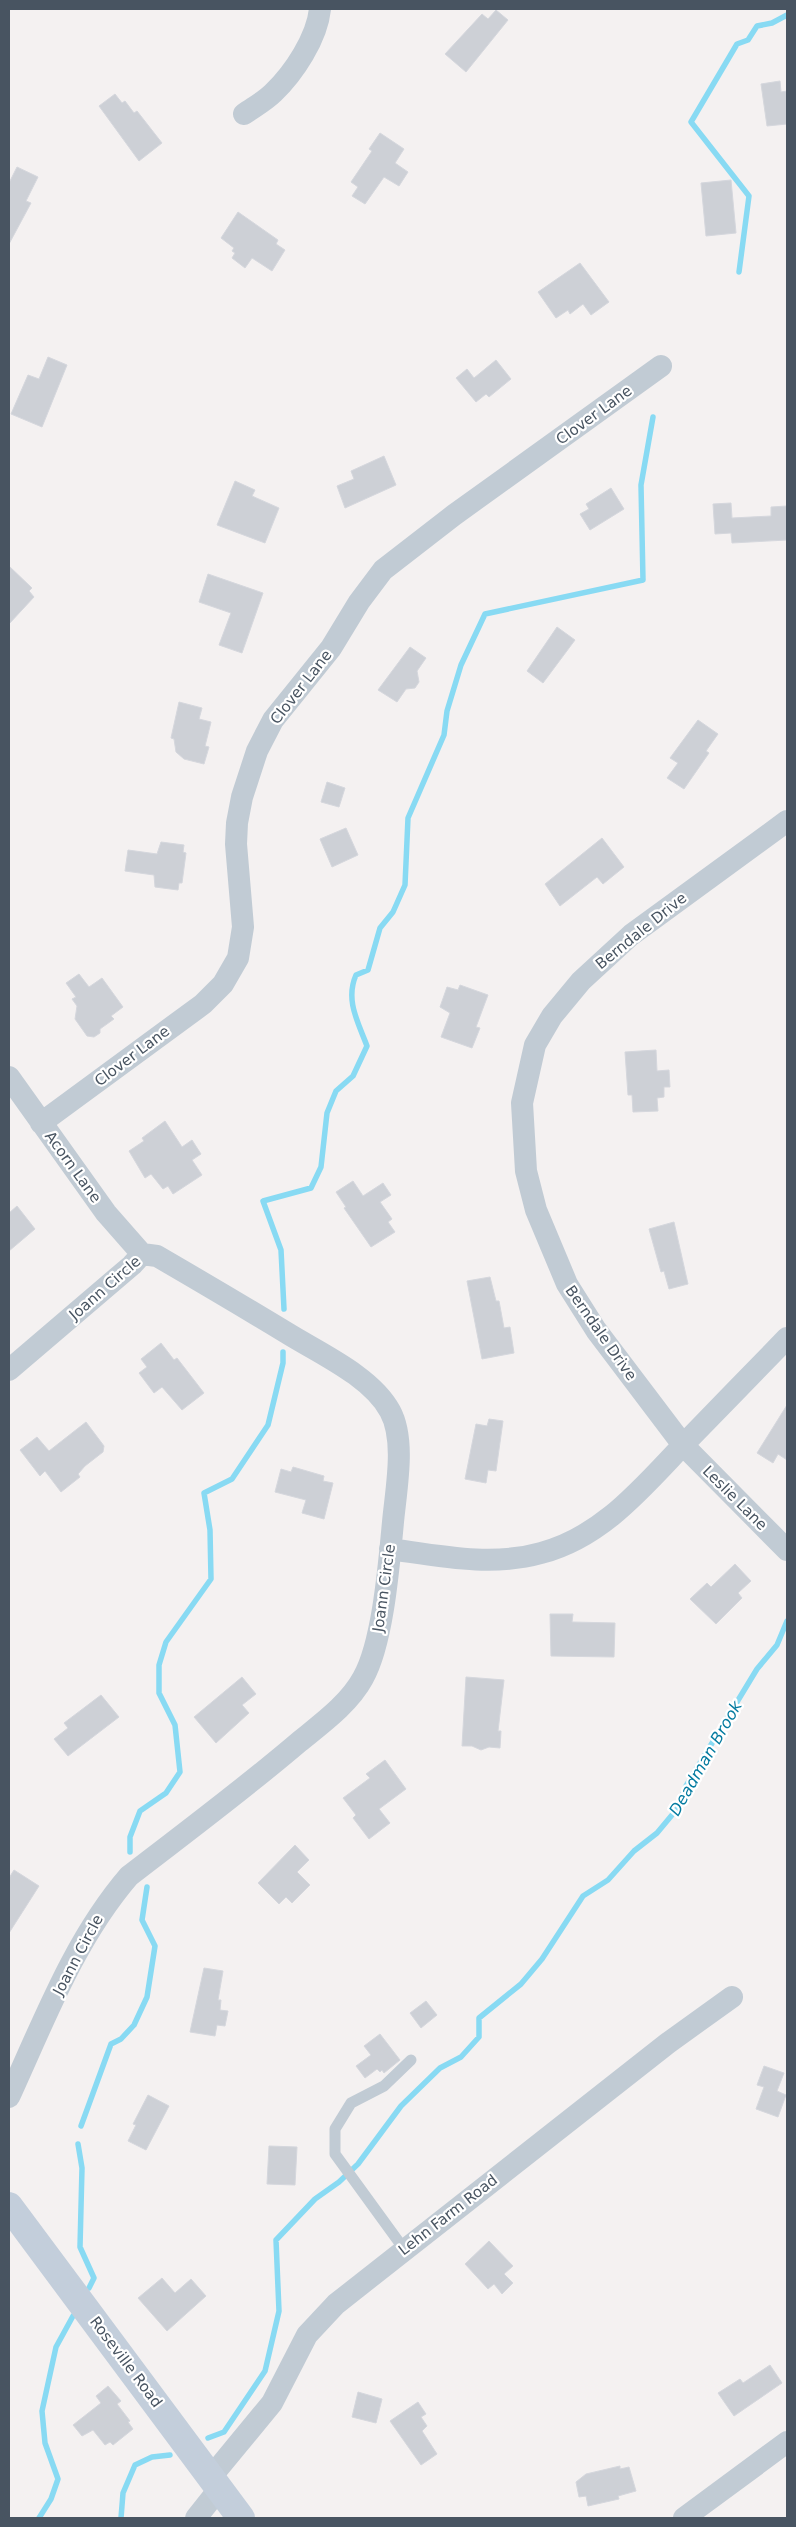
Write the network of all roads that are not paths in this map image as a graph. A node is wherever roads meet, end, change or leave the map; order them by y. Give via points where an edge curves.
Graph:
1 (320, 9) edge
2 (244, 114) dead end
3 (661, 366) dead end
4 (787, 820) edge
5 (9, 1076) edge
6 (42, 1123) junction
7 (142, 1254) junction
8 (787, 1338) edge
9 (9, 1370) edge
10 (683, 1445) junction
11 (390, 1548) junction
12 (787, 1550) edge
13 (732, 1997) dead end
14 (411, 2060) dead end
15 (9, 2097) edge
16 (9, 2206) edge
17 (404, 2249) junction
18 (787, 2442) edge
19 (215, 2483) junction
20 (196, 2518) edge
21 (241, 2518) edge
22 (684, 2518) edge

1 - 2 street via 316,28 302,56 273,94
3 - 6 street, Clover Lane via 383,570 331,648 273,720 257,751 242,798 237,830 243,927 238,958 223,984 203,1004
4 - 10 street, Berndale Drive via 631,935 581,981 552,1016 535,1045 522,1103 523,1143 532,1194 566,1284 596,1330
5 - 6 street, Acorn Lane
6 - 7 street, Acorn Lane via 106,1213
7 - 9 street, Joann Circle
7 - 11 street, Joann Circle via 156,1256 323,1354 375,1392 390,1411 398,1445
8 - 10 street
10 - 11 street via 632,1499 600,1525 572,1542 541,1553 506,1560 474,1560
10 - 12 street, Leslie Lane
11 - 15 street, Joann Circle via 373,1656 363,1679 322,1723 129,1876 113,1894 86,1936
13 - 17 street, Lehn Farm Road via 668,2043
14 - 17 lane via 384,2086 351,2104 334,2129 335,2154
16 - 19 street, Roseville Road
17 - 19 street, Lehn Farm Road via 336,2304 307,2335 272,2403
18 - 22 street
19 - 20 street, Lehn Farm Road
19 - 21 street, Roseville Road

